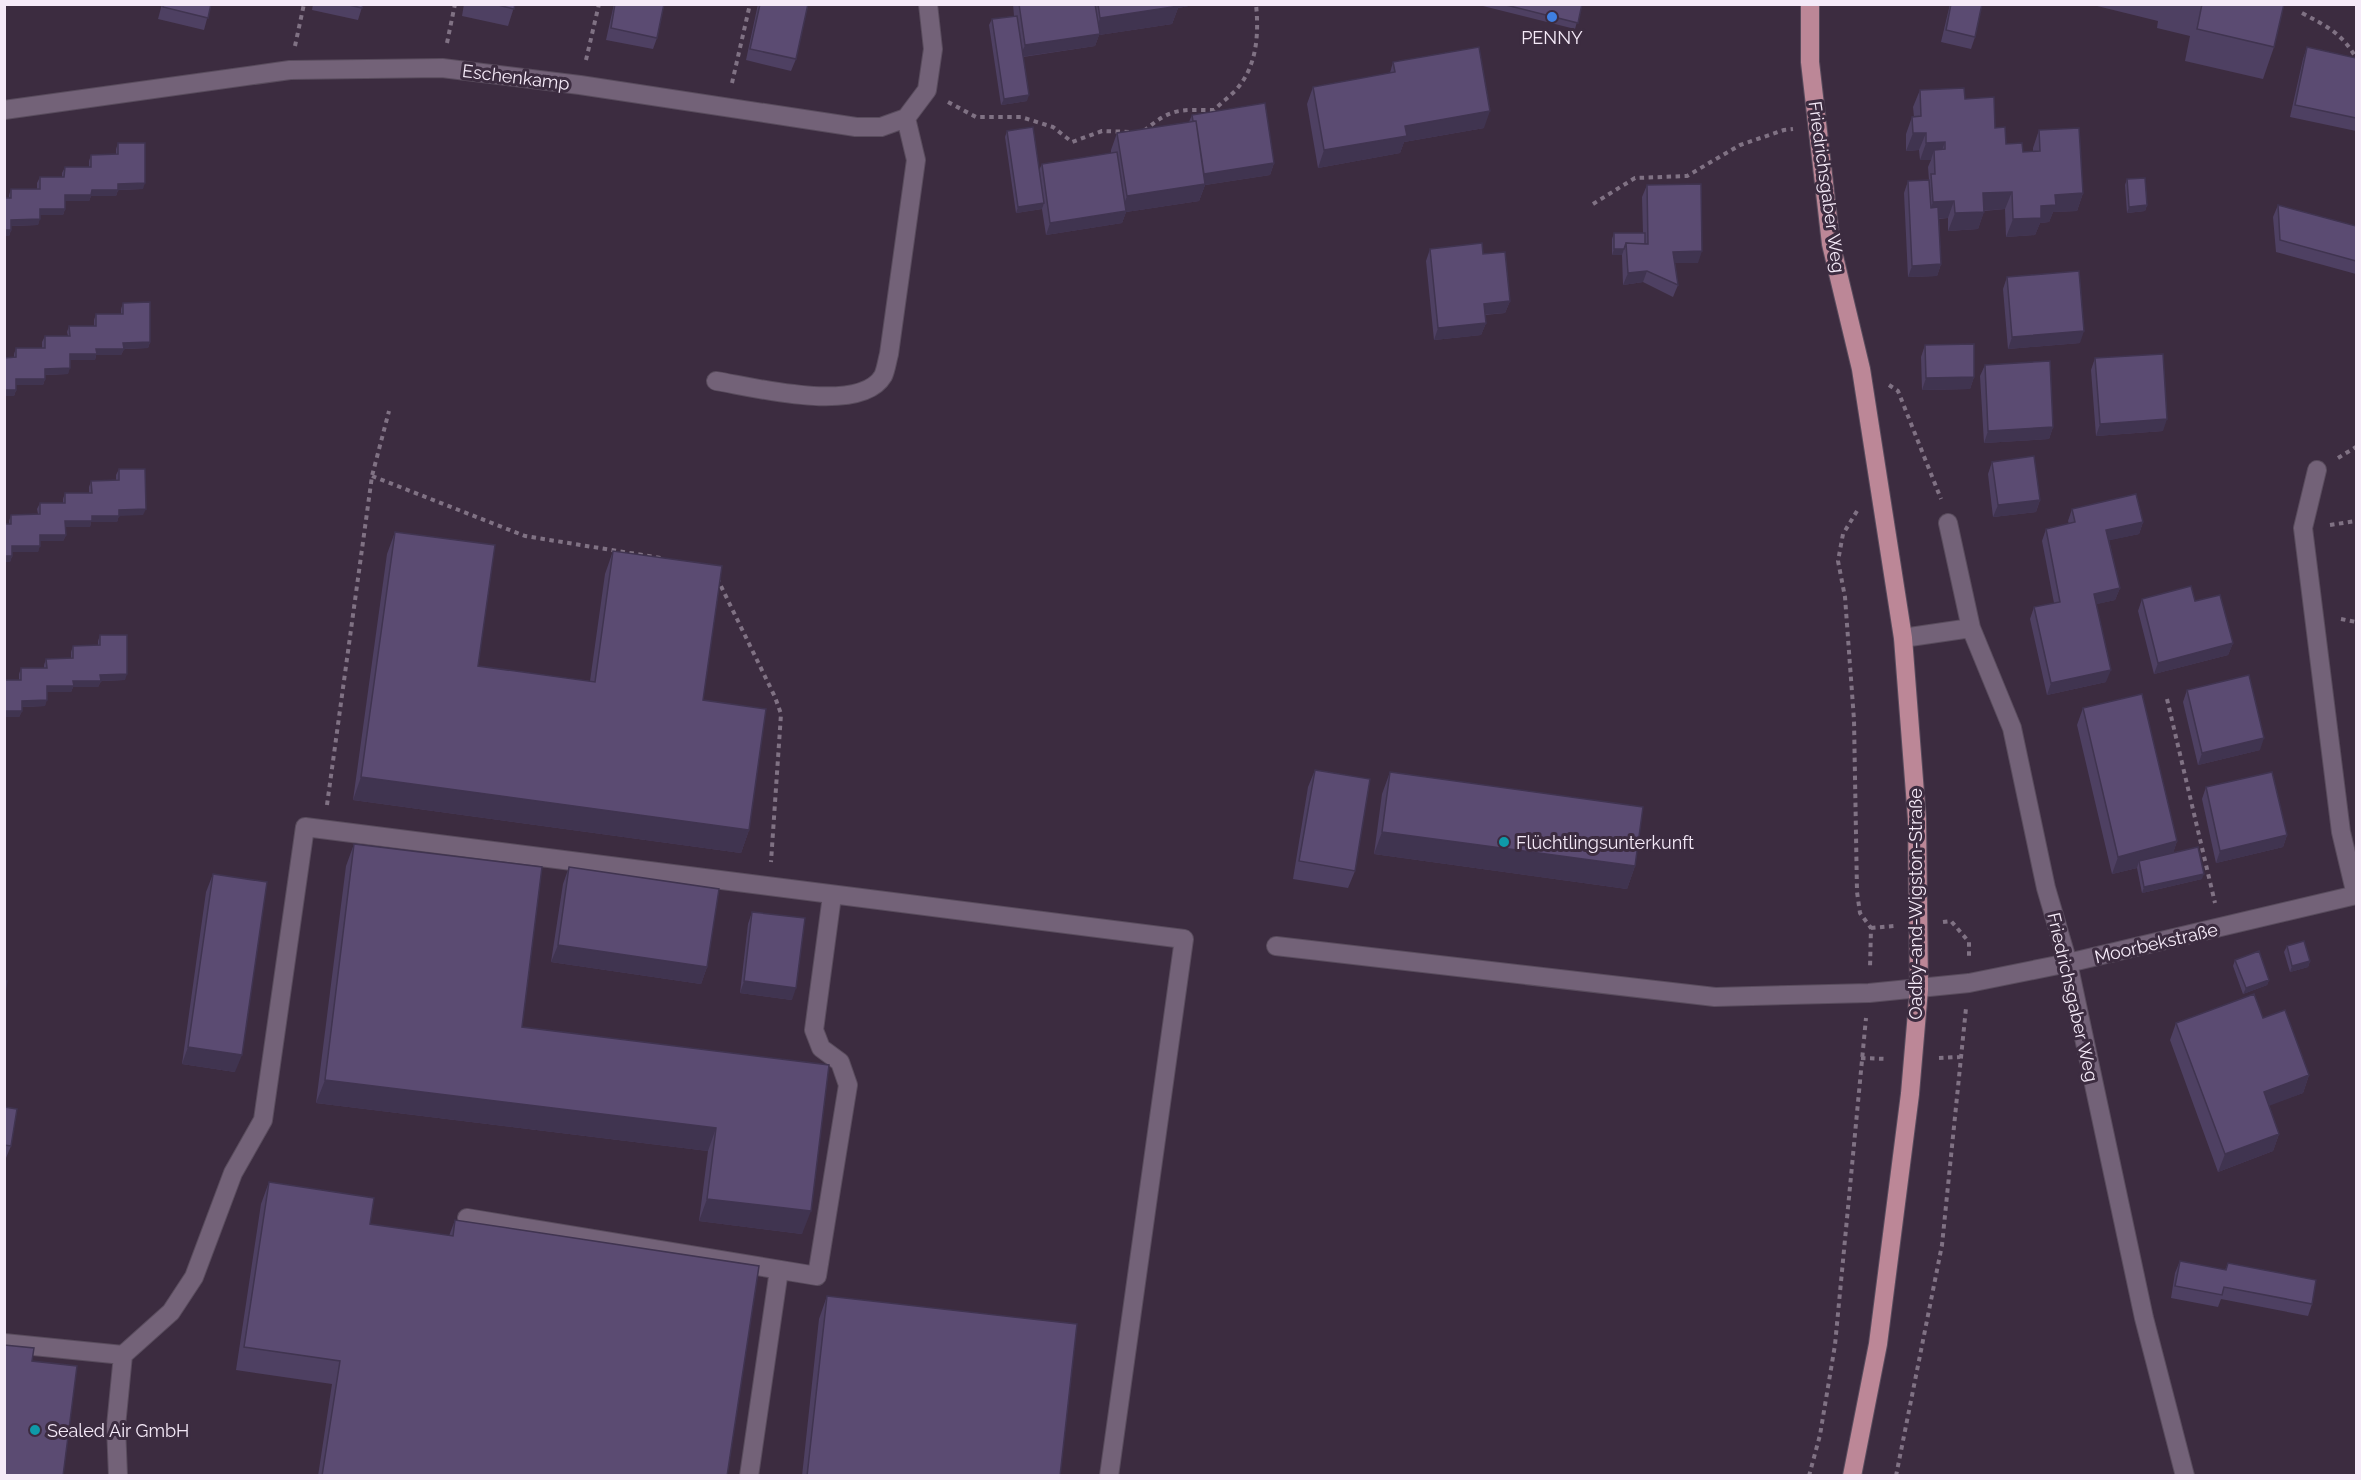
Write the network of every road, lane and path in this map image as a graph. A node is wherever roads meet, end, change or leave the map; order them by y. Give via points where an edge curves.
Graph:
1 (304, 4) edge
2 (455, 4) edge
3 (599, 4) edge
4 (750, 4) edge
5 (928, 4) edge
6 (1256, 4) edge
7 (1810, 4) edge
8 (2302, 13) dead end
9 (2356, 58) edge
10 (442, 68) junction
11 (290, 70) junction
12 (580, 85) junction
13 (927, 90) junction
14 (727, 107) junction
15 (4, 110) edge
16 (906, 118) junction
17 (1818, 128) junction
18 (1593, 204) dead end
19 (1861, 369) junction
20 (716, 381) dead end
21 (389, 411) dead end
22 (2317, 470) dead end
23 (1878, 474) junction
24 (372, 476) junction
25 (1948, 523) joint
26 (669, 559) edge
27 (714, 575) edge
28 (1971, 628) junction
29 (1903, 638) junction
30 (2168, 699) dead end
31 (324, 830) junction
32 (769, 888) junction
33 (2356, 895) edge
34 (832, 896) junction
35 (1918, 925) junction
36 (2221, 927) junction
37 (1276, 946) dead end
38 (2068, 963) junction
39 (1969, 983) junction
40 (1919, 989) junction
41 (1869, 993) junction
42 (467, 1218) dead end
43 (779, 1270) junction
44 (4, 1343) edge
45 (123, 1355) junction
46 (118, 1476) edge
47 (749, 1476) edge
48 (1108, 1476) edge
49 (1809, 1476) edge
50 (1852, 1476) edge
51 (1896, 1476) edge
52 (2185, 1476) edge

1 - 11 path
2 - 10 path
3 - 12 path
4 - 14 path
5 - 13 street via 933,49
6 - 13 path via 1256,50 1235,91 1214,110 1179,109 1164,114 1140,134 1102,131 1072,142 1053,127 1021,117 976,117
7 - 17 main road, Friedrichsgaber Weg via 1810,62
8 - 9 path via 2347,41
10 - 11 street, Eschenkamp
10 - 12 street, Eschenkamp
11 - 15 street, Eschenkamp
12 - 14 street, Eschenkamp
13 - 16 street
14 - 16 street, Eschenkamp via 856,127 880,127
16 - 20 street via 916,160 889,354 882,378 860,392 837,398
17 - 18 path via 1784,130 1740,145 1687,176 1635,178
17 - 19 main road, Friedrichsgaber Weg via 1831,244
19 - 23 main road, Friedrichsgaber Weg
19 - 25 path via 1898,391 1940,492
21 - 24 path
22 - 33 street, Moorbekstraße via 2303,528 2341,832
23 - 29 main road, Oadby-and-Wigston-Straße
23 - 41 path via 1843,534 1838,561 1845,597 1854,720 1857,892 1860,912 1871,928
24 - 26 path via 525,536
24 - 31 path
25 - 28 street, Friedrichsgaber Weg
27 - 32 path via 781,714
28 - 29 street
28 - 38 street, Friedrichsgaber Weg via 2012,728 2046,888
29 - 35 main road, Oadby-and-Wigston-Straße via 1917,819
30 - 36 path
31 - 32 street
31 - 45 street via 305,827 263,1120 233,1173 194,1277 171,1312
32 - 34 street
33 - 36 street, Moorbekstraße
34 - 43 street via 814,1030 821,1048 840,1062 848,1085 817,1276
34 - 48 street via 1184,939
35 - 39 path via 1951,921 1969,942
35 - 40 main road, Oadby-and-Wigston-Straße
36 - 38 street, Moorbekstraße
37 - 41 street, Moorbekstraße via 1715,997
38 - 39 street, Moorbekstraße
38 - 52 street, Friedrichsgaber Weg via 2137,1286
39 - 40 street, Moorbekstraße
39 - 51 path via 1942,1245
40 - 41 street, Moorbekstraße
40 - 50 main road, Oadby-and-Wigston-Straße via 1910,1094 1878,1344
41 - 49 path via 1835,1345
42 - 43 street
43 - 47 street
44 - 45 street
45 - 46 street via 116,1426

